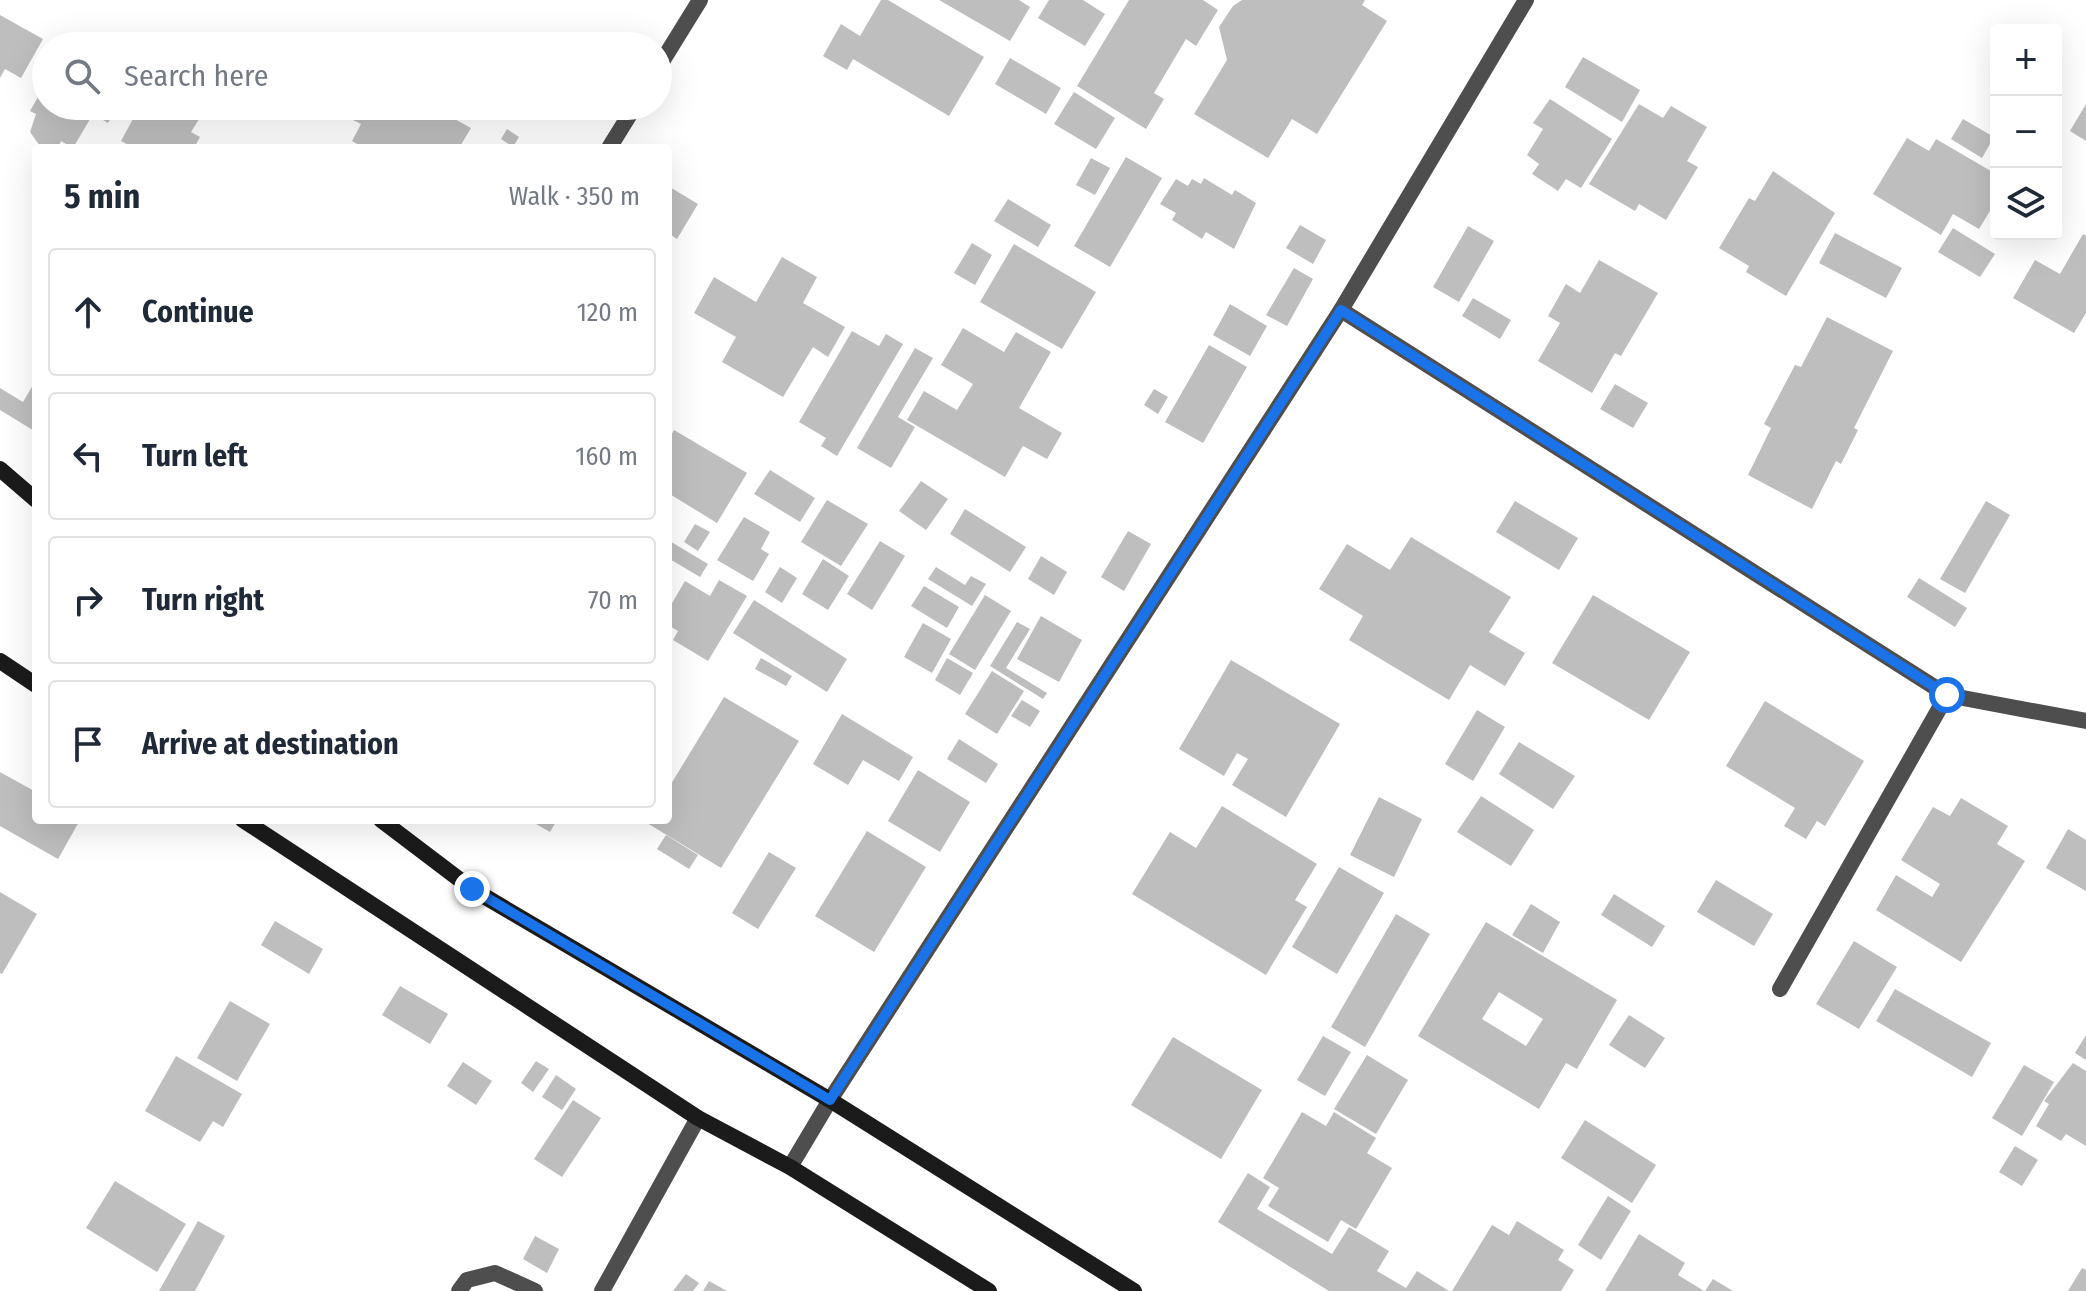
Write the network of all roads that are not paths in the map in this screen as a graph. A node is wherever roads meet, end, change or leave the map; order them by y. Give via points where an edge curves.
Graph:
1 (700, 0) edge
2 (1526, 0) edge
3 (672, 45) edge
4 (626, 120) edge
5 (611, 144) edge
6 (1341, 310) junction
7 (0, 469) edge
8 (32, 497) edge
9 (0, 661) edge
10 (32, 682) edge
11 (1947, 695) junction
12 (2086, 721) edge
13 (249, 824) edge
14 (386, 824) edge
15 (1780, 989) dead end
16 (830, 1100) junction
17 (698, 1118) junction
18 (790, 1167) junction
19 (459, 1291) edge
20 (535, 1291) edge
21 (602, 1291) edge
22 (989, 1291) edge
23 (1134, 1291) edge

1 - 3 street
2 - 6 street
4 - 5 street
6 - 11 street
6 - 16 street
7 - 8 main road
9 - 10 main road
11 - 12 street
11 - 15 street
13 - 17 main road
14 - 16 main road via 472,889
16 - 18 street
16 - 23 main road
17 - 18 main road
17 - 21 street
18 - 22 main road
19 - 20 street via 467,1280 495,1273

